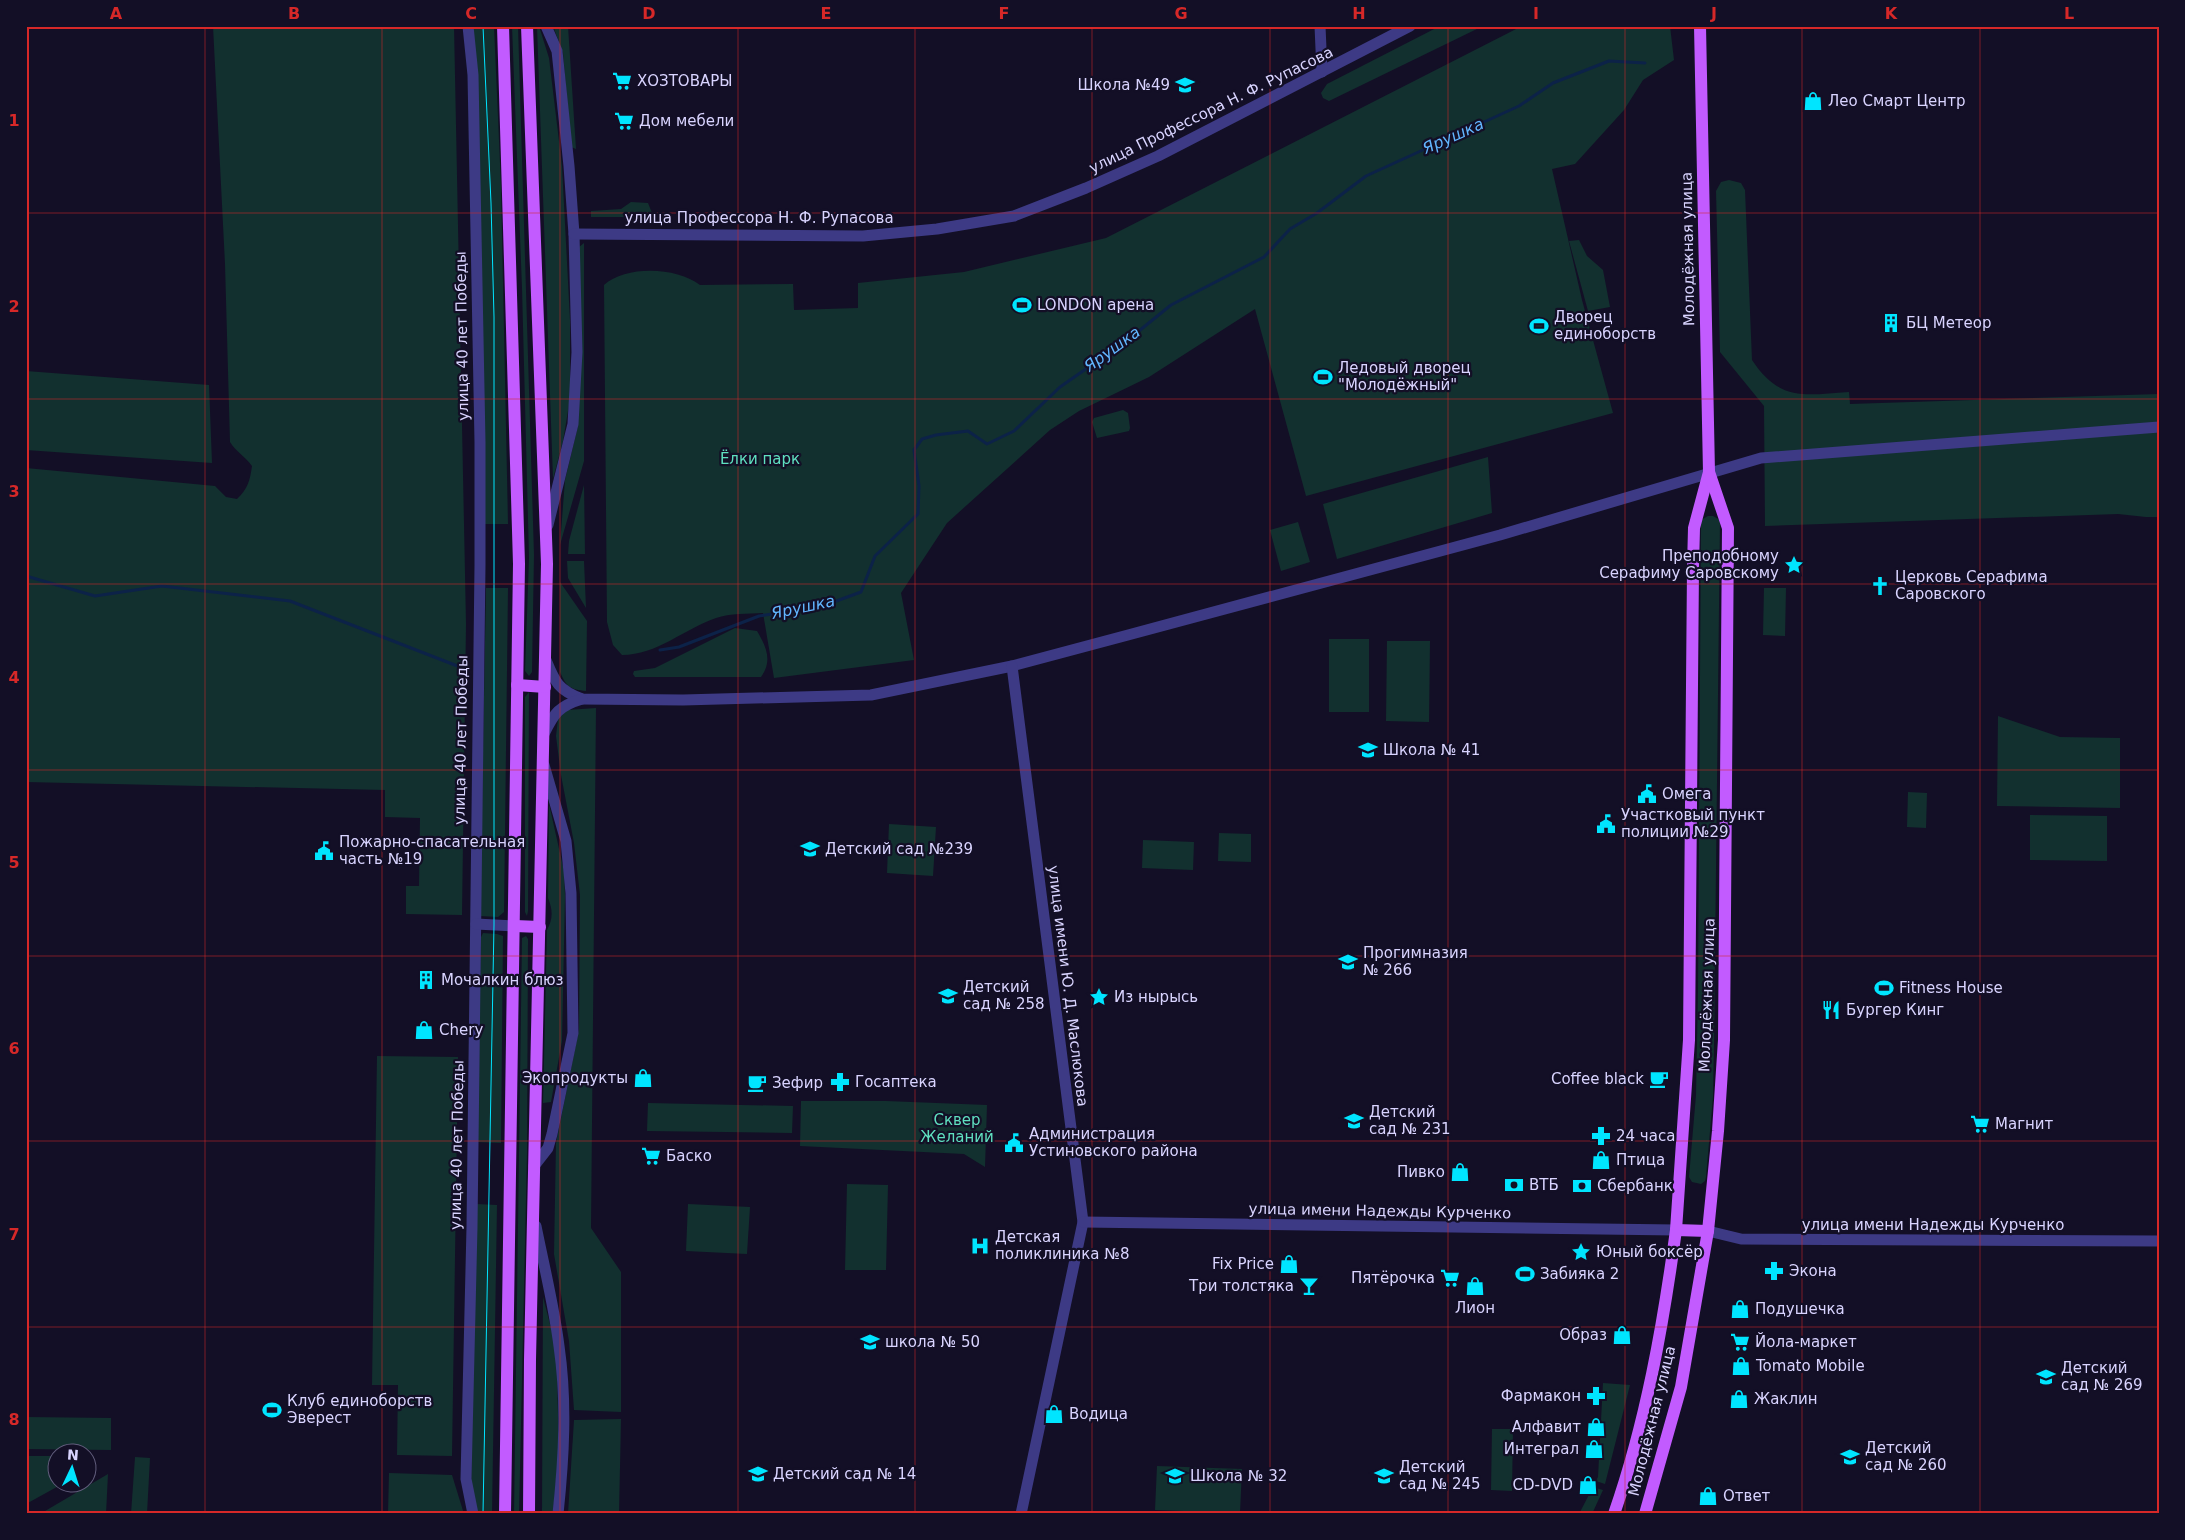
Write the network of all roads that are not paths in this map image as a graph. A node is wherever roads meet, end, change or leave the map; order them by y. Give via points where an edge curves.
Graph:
1 (468, 26) edge
2 (503, 26) edge
3 (527, 26) edge
4 (546, 26) edge
5 (1320, 26) edge
6 (1410, 26) edge
7 (1700, 26) edge
8 (1322, 72) junction
9 (574, 234) junction
10 (2159, 427) edge
11 (1709, 472) junction
12 (547, 529) junction
13 (546, 658) junction
14 (1012, 666) junction
15 (517, 685) junction
16 (545, 687) junction
17 (582, 698) junction
18 (544, 734) junction
19 (543, 759) junction
20 (476, 924) junction
21 (515, 926) junction
22 (540, 927) junction
23 (534, 1166) junction
24 (533, 1213) junction
25 (1083, 1222) junction
26 (1676, 1230) junction
27 (1708, 1231) junction
28 (2159, 1241) edge
29 (473, 1514) edge
30 (506, 1514) edge
31 (529, 1514) edge
32 (558, 1514) edge
33 (1021, 1514) edge
34 (1614, 1514) edge
35 (1645, 1514) edge

1 - 20 street, улица 40 лет Победы via 473,75 480,442
2 - 15 main road via 519,564
3 - 12 main road
4 - 9 street via 557,51
5 - 8 street
6 - 8 street, улица Профессора Н. Ф. Рупасова
7 - 11 main road, Молодёжная улица
8 - 9 street, улица Профессора Н. Ф. Рупасова via 1158,156 1014,216 937,230 863,236
9 - 12 street via 577,352 573,424
10 - 11 street via 1761,458
11 - 14 street via 1491,537
11 - 26 main road, Молодёжная улица via 1694,528 1689,1040
11 - 27 main road, Молодёжная улица via 1728,528 1724,1040
12 - 13 main road
13 - 16 main road
13 - 17 street via 554,681 566,693
14 - 17 street via 870,695 683,700
14 - 25 street, улица имени Ю. Д. Маслюкова
15 - 16 main road
15 - 21 main road
16 - 18 main road
17 - 18 street via 554,713
18 - 19 main road
19 - 22 main road
19 - 23 street via 566,841 571,893 572,1033 548,1148
20 - 21 street
20 - 29 street, улица 40 лет Победы via 466,1480
21 - 22 main road
21 - 30 main road
22 - 23 main road
23 - 24 main road
24 - 31 main road
24 - 32 street via 560,1346 565,1417
25 - 26 street, улица имени Надежды Курченко
25 - 33 street, улица имени Ю. Д. Маслюкова
26 - 27 main road
26 - 34 main road, Молодёжная улица via 1651,1382
27 - 28 street, улица имени Надежды Курченко via 1741,1239
27 - 35 main road, Молодёжная улица via 1681,1387

